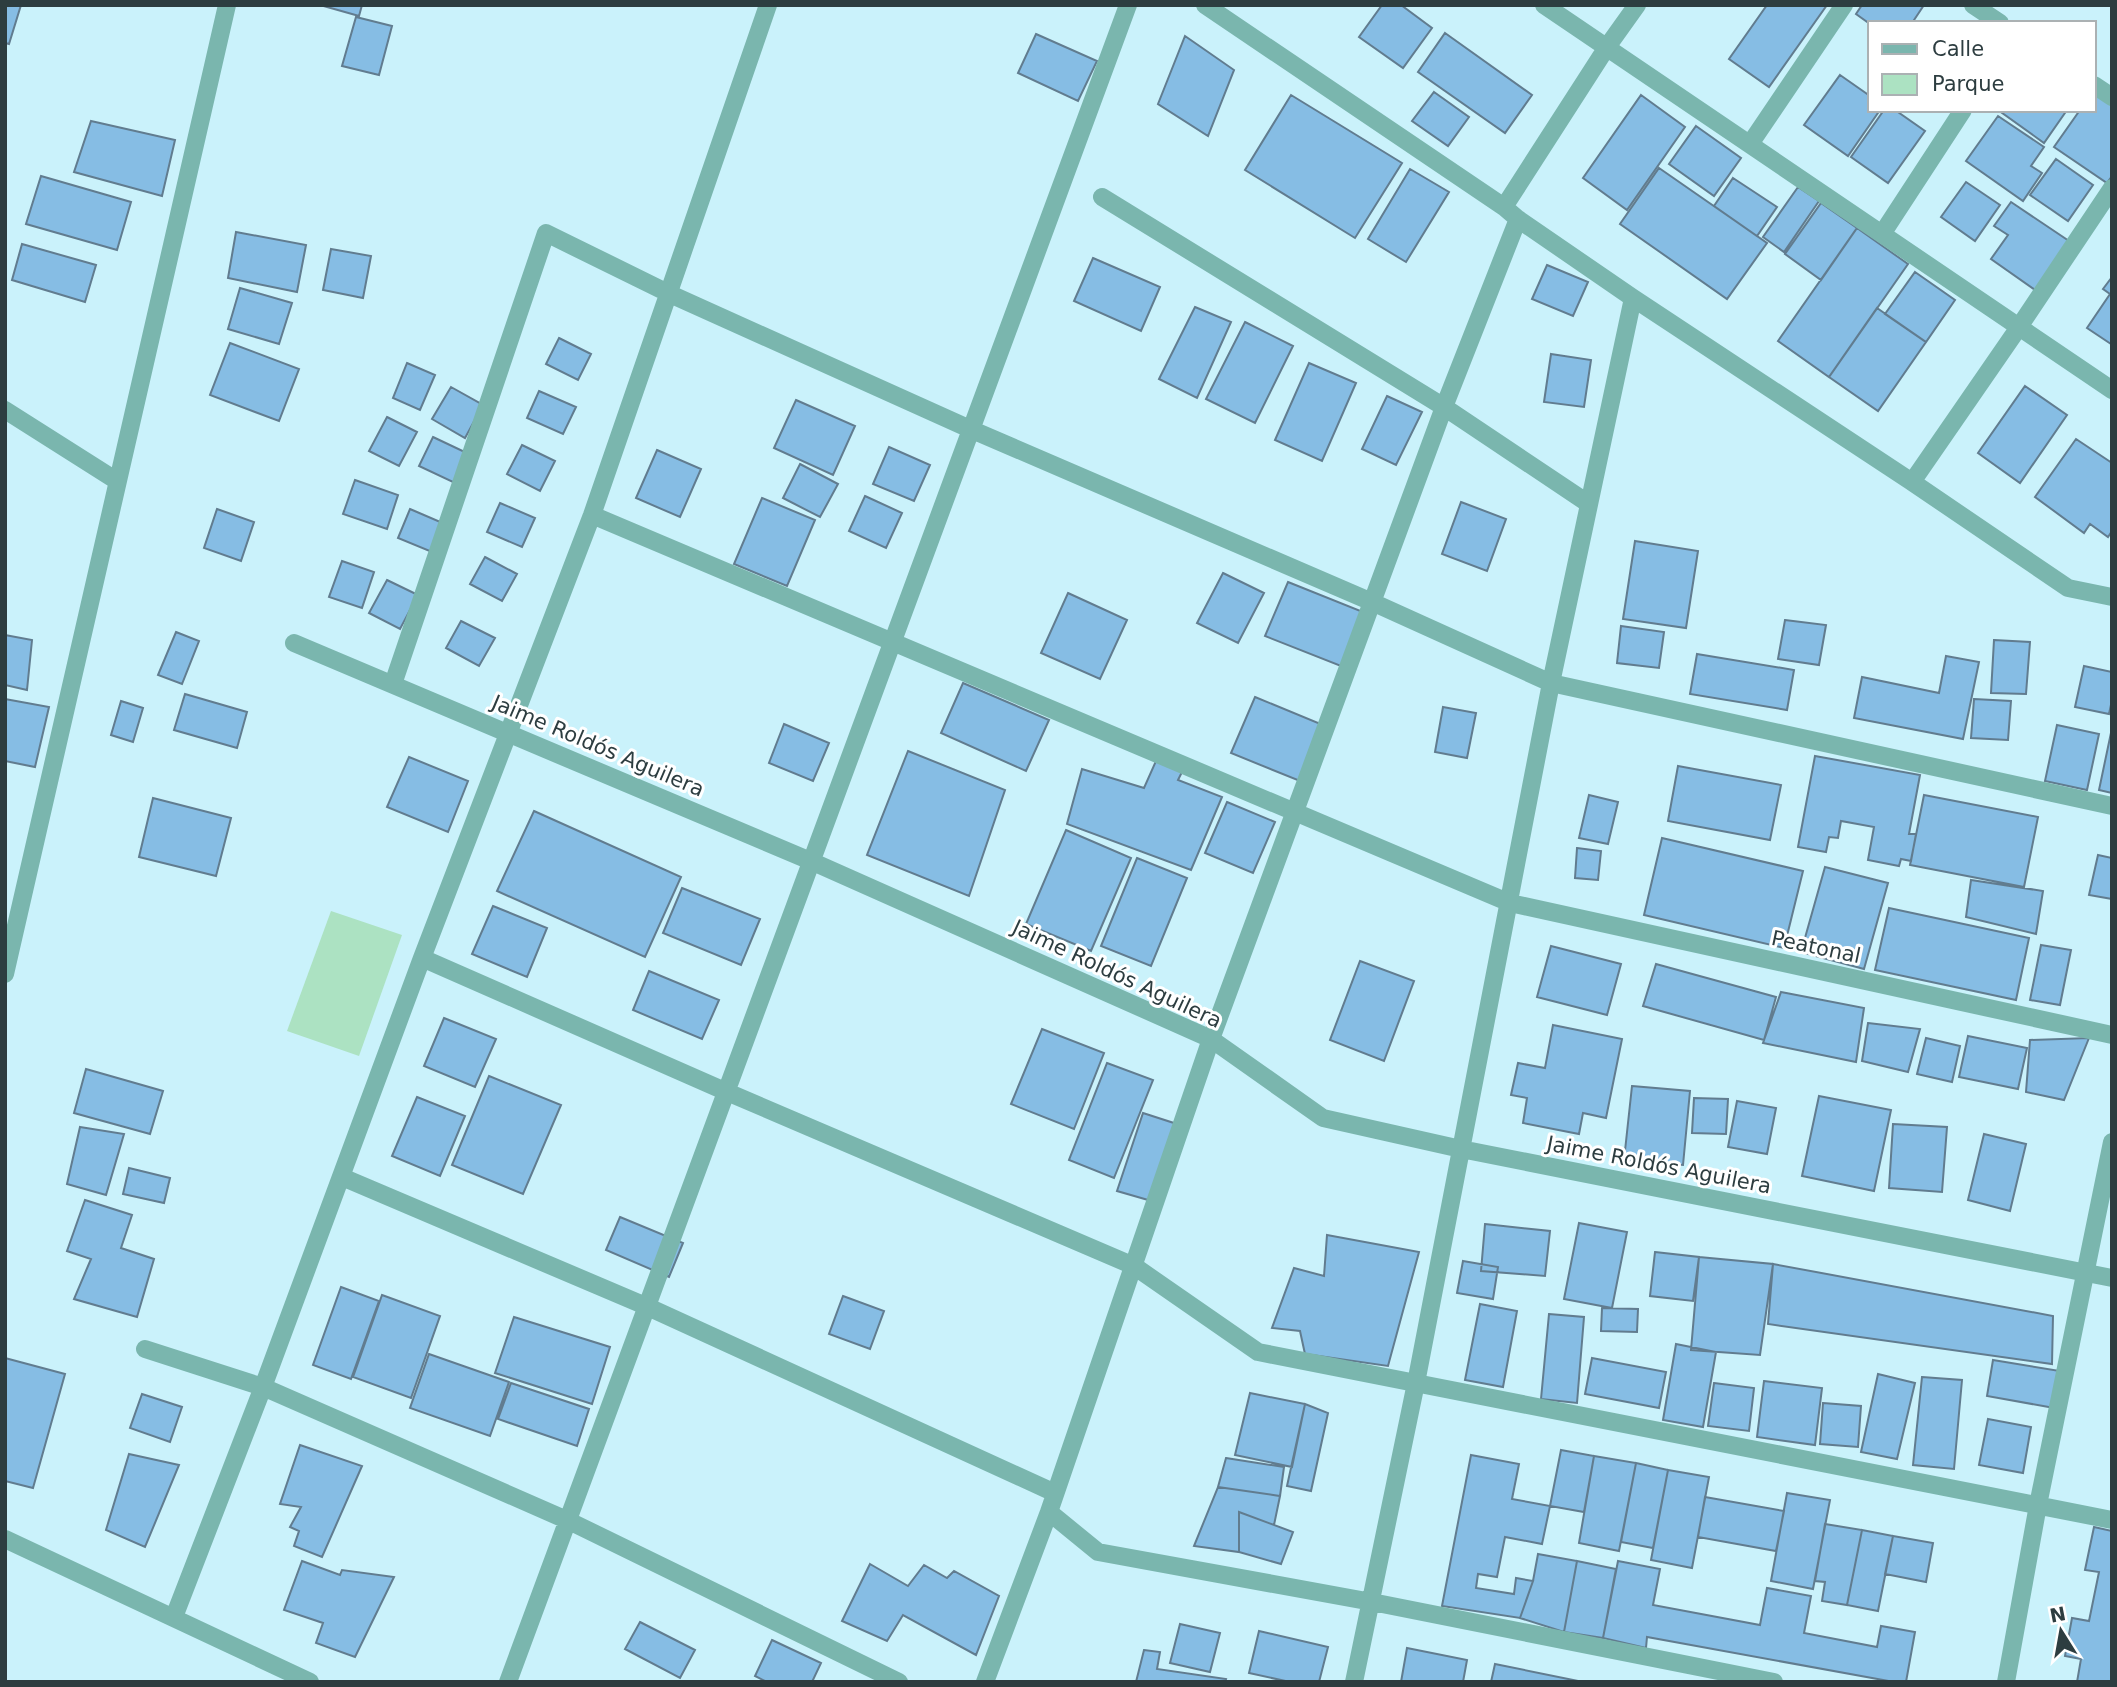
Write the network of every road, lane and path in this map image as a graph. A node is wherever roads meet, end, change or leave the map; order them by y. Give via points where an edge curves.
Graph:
1 (227, 5) edge
2 (768, 5) edge
3 (1128, 5) edge
4 (1205, 5) edge
5 (1544, 5) edge
6 (1637, 5) edge
7 (1844, 5) edge
8 (1973, 5) edge
9 (1997, 21) edge
10 (1607, 47) junction
11 (2096, 86) edge
12 (2112, 97) edge
13 (1962, 112) edge
14 (1750, 144) junction
15 (2112, 188) edge
16 (1102, 197) dead end
17 (1511, 213) junction
18 (1882, 234) junction
19 (670, 294) junction
20 (1633, 298) junction
21 (2019, 327) junction
22 (2112, 390) edge
23 (1444, 407) junction
24 (5, 411) edge
25 (970, 429) junction
26 (117, 481) junction
27 (1912, 482) junction
28 (1589, 504) junction
29 (592, 515) junction
30 (2112, 597) edge
31 (1372, 602) junction
32 (294, 643) dead end
33 (892, 643) junction
34 (1551, 683) junction
35 (393, 684) junction
36 (510, 733) junction
37 (2112, 806) edge
38 (1296, 813) junction
39 (813, 862) junction
40 (1510, 903) junction
41 (422, 958) junction
42 (5, 974) edge
43 (2112, 1035) edge
44 (1211, 1040) junction
45 (727, 1092) junction
46 (2112, 1142) edge
47 (1461, 1149) junction
48 (342, 1177) junction
49 (1134, 1266) junction
50 (2084, 1272) junction
51 (2112, 1278) edge
52 (648, 1307) junction
53 (145, 1349) dead end
54 (1416, 1383) junction
55 (263, 1387) junction
56 (1055, 1493) junction
57 (2038, 1505) junction
58 (1049, 1512) junction
59 (2112, 1520) edge
60 (569, 1521) junction
61 (5, 1539) edge
62 (1372, 1602) junction
63 (174, 1617) junction
64 (310, 1682) edge
65 (508, 1682) edge
66 (899, 1682) edge
67 (985, 1682) edge
68 (1354, 1682) edge
69 (1774, 1682) edge
70 (2006, 1682) edge

1 - 26 street
2 - 19 street
3 - 25 street
4 - 17 street
5 - 10 street
6 - 10 street
7 - 14 street
8 - 9 street
10 - 14 street
10 - 17 street
11 - 12 street
13 - 18 street
14 - 18 street
15 - 21 street
16 - 23 street
17 - 20 street
17 - 23 street
18 - 21 street
19 - 25 street
19 - 29 street
19 - 35 street via 546,233
20 - 27 street
20 - 28 street
21 - 22 street
21 - 27 street
23 - 28 street
23 - 31 street
24 - 26 street
25 - 31 street
25 - 33 street
26 - 42 street
27 - 30 street via 2067,588
28 - 34 street
29 - 33 street, Peatonal
29 - 36 street
31 - 34 street
31 - 38 street
32 - 35 street, Jaime Roldós Aguilera
33 - 38 street, Peatonal
33 - 39 street
34 - 37 street
34 - 40 street
35 - 36 street, Jaime Roldós Aguilera
36 - 39 street, Jaime Roldós Aguilera
36 - 41 street
38 - 40 street, Peatonal
38 - 44 street
39 - 44 street, Jaime Roldós Aguilera
39 - 45 street
40 - 43 street, Peatonal
40 - 47 street
41 - 45 street
41 - 48 street
44 - 47 street, Jaime Roldós Aguilera via 1323,1118
44 - 49 street
45 - 49 street
45 - 52 street
46 - 50 street
47 - 50 street, Jaime Roldós Aguilera
47 - 54 street
48 - 52 street
48 - 55 street
49 - 54 street via 1258,1352
49 - 56 street
50 - 51 street, Jaime Roldós Aguilera
50 - 57 street
52 - 56 street
52 - 60 street
53 - 55 street
54 - 57 street
54 - 62 street
55 - 60 street
55 - 63 street
56 - 58 street
57 - 59 street
57 - 70 street
58 - 62 street via 1098,1552
58 - 67 street
60 - 65 street
60 - 66 street
61 - 63 street
62 - 68 street
62 - 69 street
63 - 64 street

